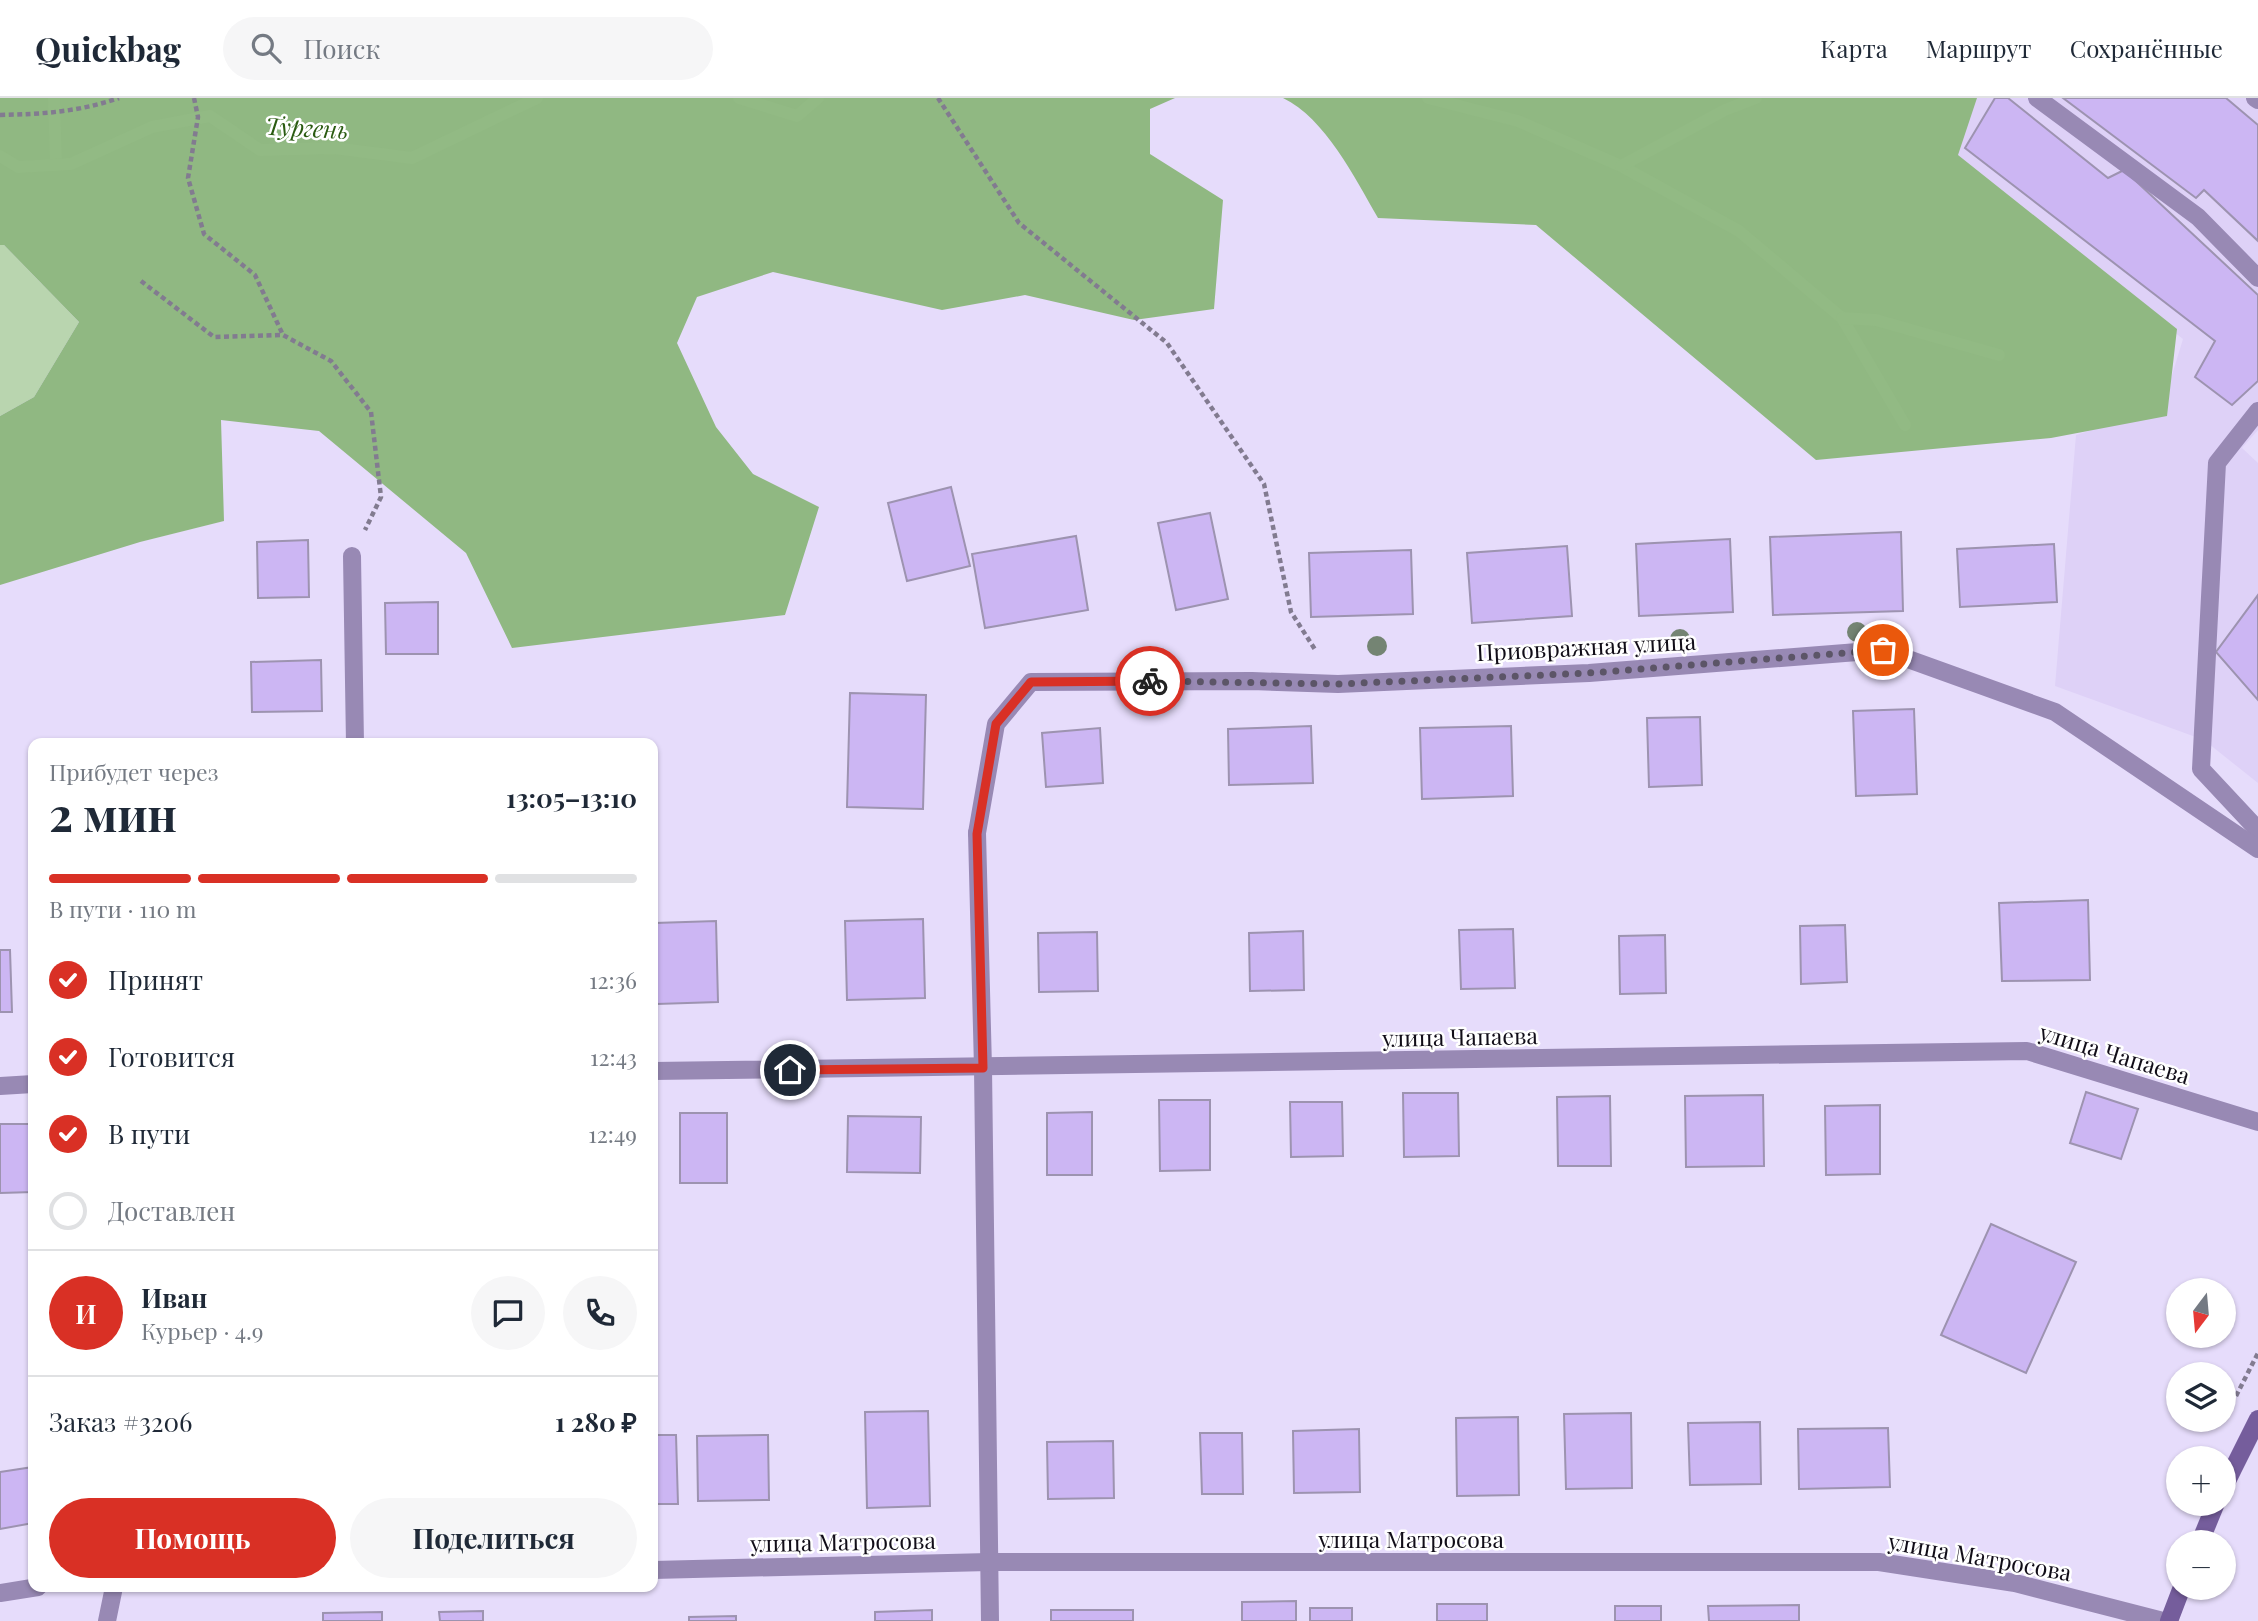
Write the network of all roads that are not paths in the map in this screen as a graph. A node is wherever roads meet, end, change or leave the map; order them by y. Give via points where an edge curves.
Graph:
1 (2037, 98) edge
2 (2258, 278) edge
3 (2258, 411) edge
4 (352, 556) road end
5 (355, 738) edge
6 (2258, 830) edge
7 (2258, 849) edge
8 (983, 1068) junction
9 (658, 1071) edge
10 (28, 1084) edge
11 (0, 1086) edge
12 (2258, 1122) edge
13 (2258, 1419) edge
14 (2236, 1463) edge
15 (989, 1562) junction
16 (658, 1570) edge
17 (28, 1589) edge
18 (113, 1592) edge
19 (0, 1593) edge
20 (2177, 1600) edge
21 (107, 1621) edge
22 (990, 1621) edge
23 (2163, 1621) edge
24 (2169, 1621) edge

1 - 2 street via 2198,217
3 - 6 street via 2217,463 2201,769
4 - 5 street
7 - 8 street, Приовражная улица via 2055,712 1883,650 1589,673 1338,684 1031,682 996,724 977,834
8 - 9 street, улица Чапаева
8 - 12 street, улица Чапаева via 2027,1051
8 - 15 street
10 - 11 street
13 - 14 street
15 - 16 street, улица Матросова
15 - 22 street
15 - 23 street, улица Матросова via 1879,1562 2015,1583
17 - 19 street
18 - 21 street
20 - 24 street

